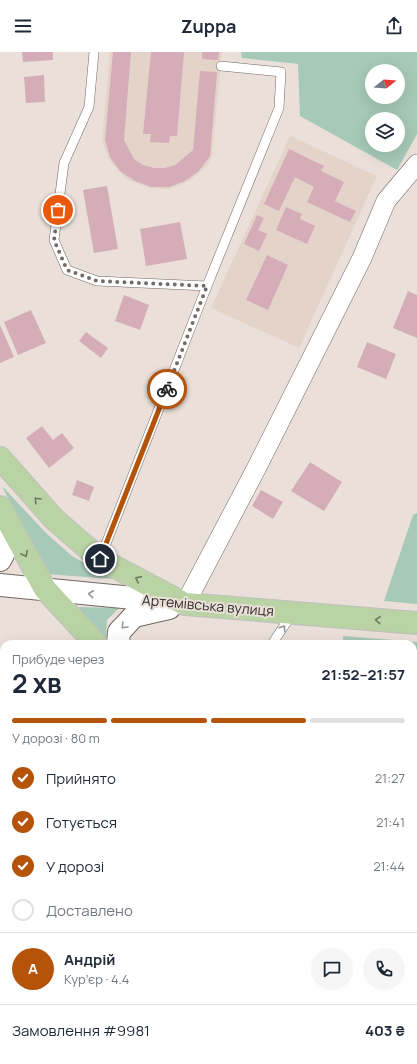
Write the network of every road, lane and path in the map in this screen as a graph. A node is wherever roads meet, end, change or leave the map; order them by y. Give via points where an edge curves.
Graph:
1 (94, 52) edge
2 (221, 66) dead end
3 (417, 164) edge
4 (207, 286) junction
5 (0, 458) edge
6 (0, 507) edge
7 (0, 515) edge
8 (100, 559) junction
9 (0, 560) edge
10 (0, 585) edge
11 (45, 589) junction
12 (185, 604) junction
13 (294, 612) junction
14 (417, 624) edge
15 (92, 640) edge
16 (118, 640) edge
17 (275, 640) edge

1 - 4 lane via 89,107 64,163 54,240 67,270 97,281
2 - 4 lane via 281,72 280,108
3 - 12 street via 386,201 352,279
4 - 8 lane
8 -> 5 main road via 54,519
6 -> 11 main road
7 - 9 main road via 7,536 6,551
12 -> 8 main road
10 - 11 main road, Артемівська вулиця
12 -> 11 main road, Артемівська вулиця
11 - 15 main road
12 - 13 main road, Артемівська вулиця
12 -> 16 main road via 134,616 119,632
14 -> 13 main road, Артемівська вулиця
17 -> 13 lane

